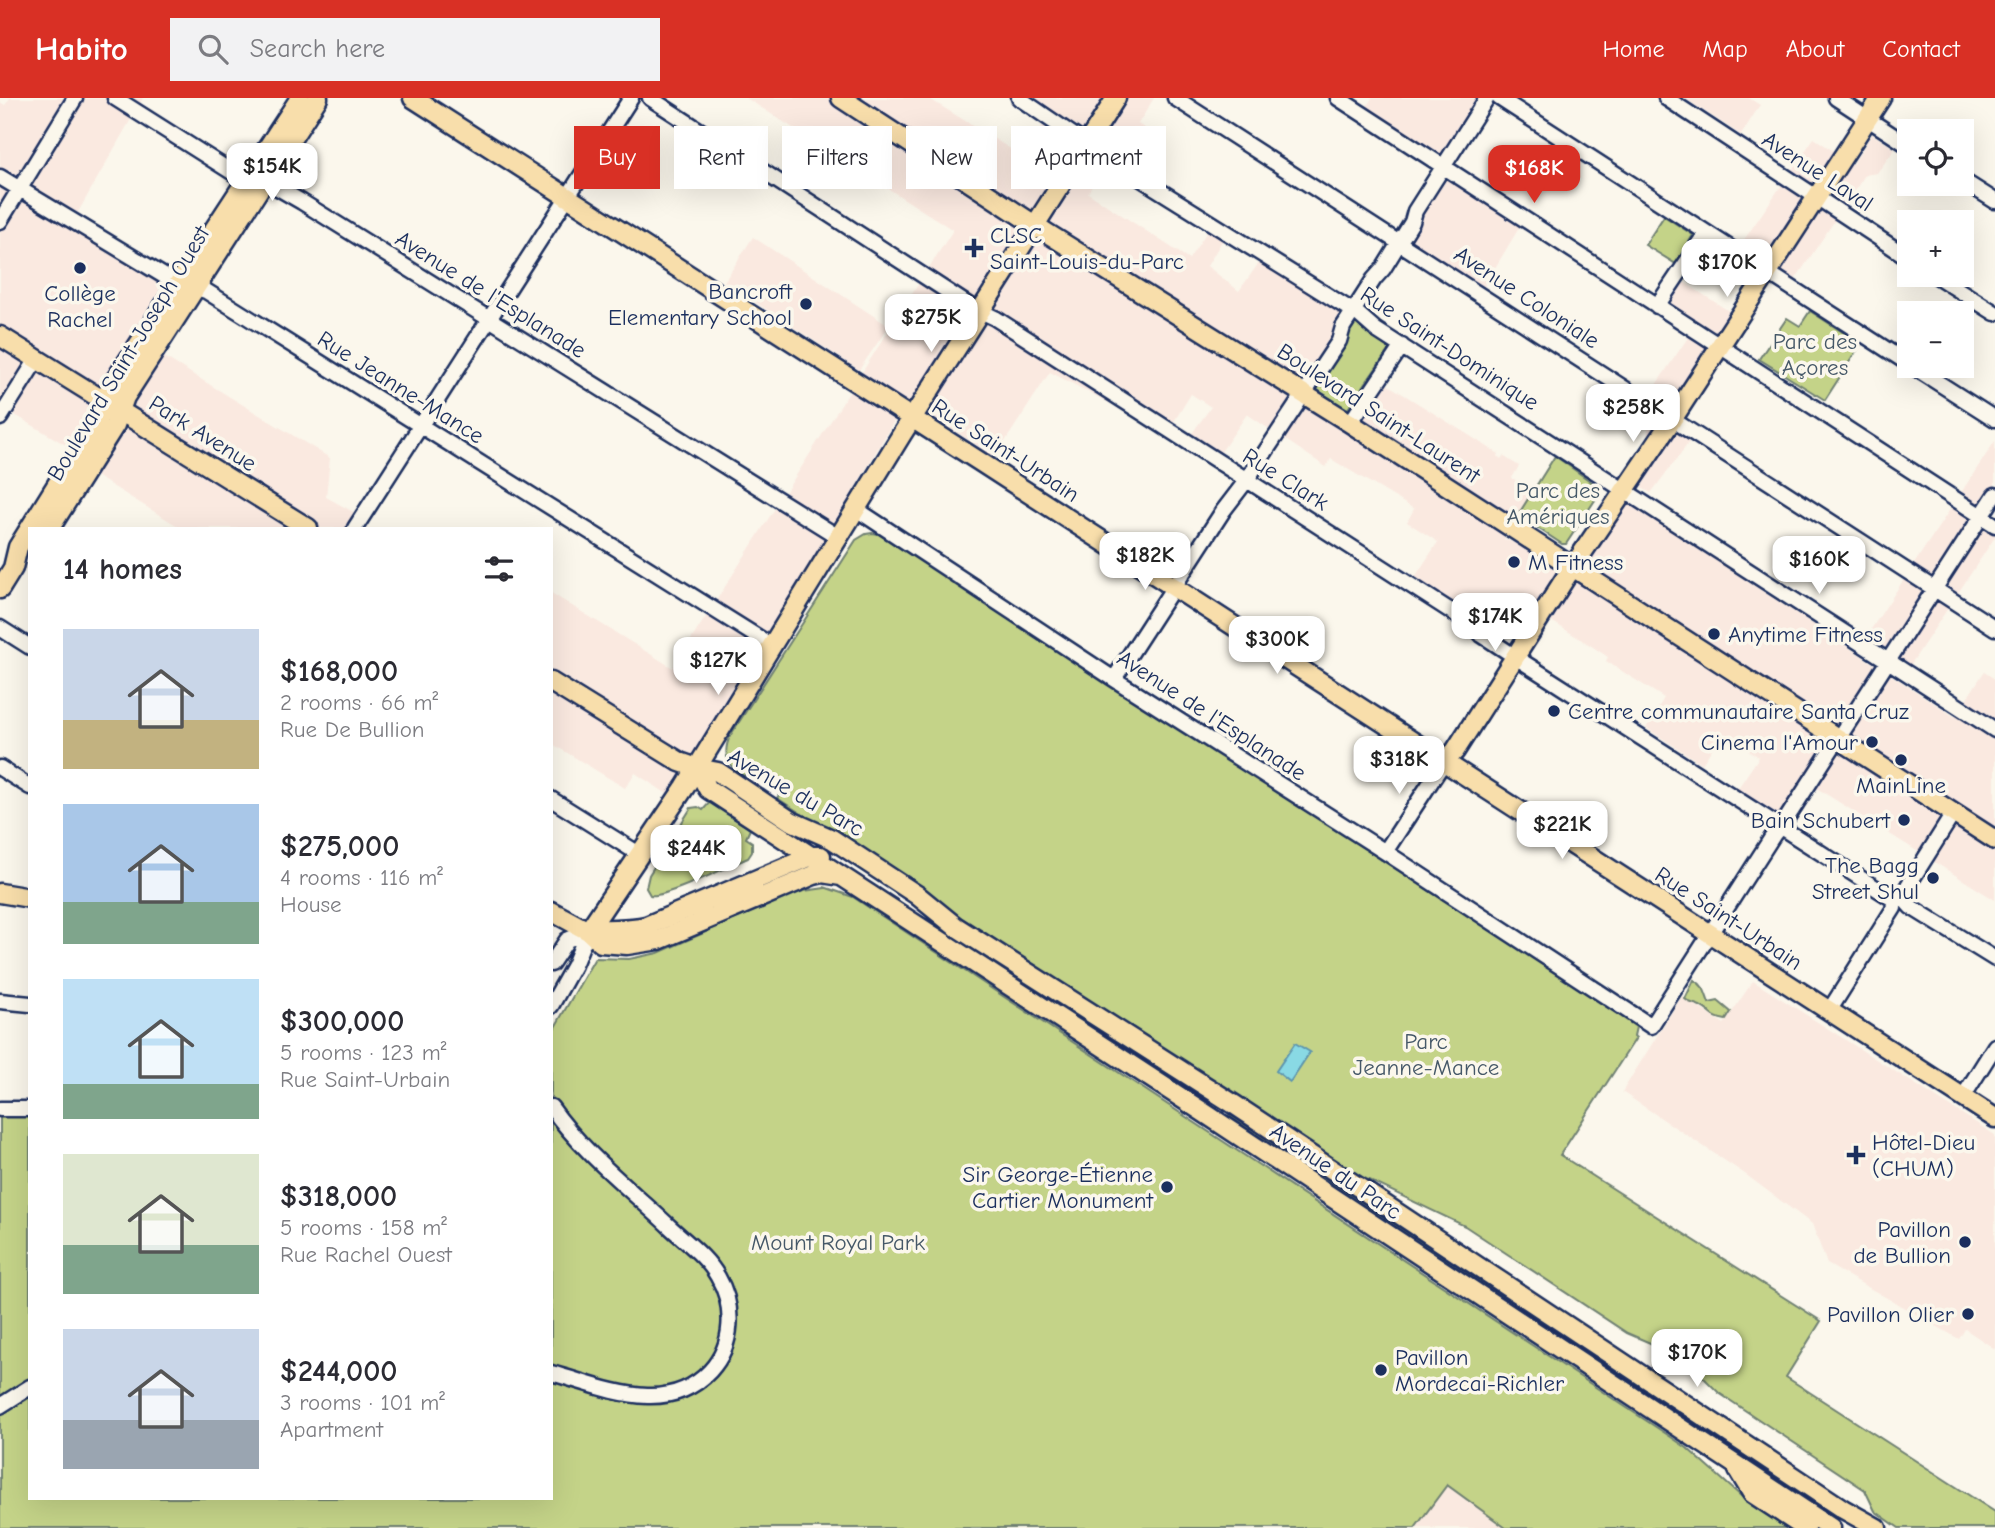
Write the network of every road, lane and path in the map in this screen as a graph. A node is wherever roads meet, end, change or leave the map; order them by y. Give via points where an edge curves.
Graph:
1 (75, 98) edge
2 (115, 98) edge
3 (300, 98) edge
4 (318, 98) edge
5 (413, 98) edge
6 (631, 98) edge
7 (650, 98) edge
8 (841, 98) edge
9 (1019, 98) edge
10 (1116, 98) edge
11 (1174, 98) edge
12 (1338, 98) edge
13 (1487, 98) edge
14 (1499, 98) edge
15 (1666, 98) edge
16 (1836, 98) edge
17 (1881, 98) edge
18 (1868, 119) junction
19 (1060, 126) edge
20 (1098, 126) edge
21 (1897, 138) edge
22 (1443, 166) junction
23 (0, 177) edge
24 (256, 178) junction
25 (1974, 188) edge
26 (20, 189) junction
27 (1058, 189) edge
28 (1158, 189) edge
29 (1816, 197) junction
30 (567, 198) junction
31 (1995, 201) edge
32 (0, 221) edge
33 (1035, 225) junction
34 (1706, 233) junction
35 (1399, 242) junction
36 (1897, 250) edge
37 (1767, 273) junction
38 (187, 286) junction
39 (1954, 287) edge
40 (1657, 306) junction
41 (981, 312) junction
42 (1353, 312) junction
43 (1995, 313) edge
44 (489, 319) junction
45 (0, 336) edge
46 (1402, 346) junction
47 (1719, 346) junction
48 (1897, 356) edge
49 (37, 359) junction
50 (1931, 378) edge
51 (1304, 394) junction
52 (113, 406) junction
53 (0, 418) edge
54 (912, 418) junction
55 (1673, 418) junction
56 (1995, 419) edge
57 (1350, 423) junction
58 (419, 426) junction
59 (1246, 481) junction
60 (1626, 490) junction
61 (1995, 495) edge
62 (856, 509) junction
63 (1982, 516) junction
64 (50, 524) edge
65 (1995, 525) edge
66 (306, 527) edge
67 (356, 527) edge
68 (840, 538) junction
69 (28, 540) edge
70 (28, 559) edge
71 (7, 563) edge
72 (1573, 567) junction
73 (1174, 588) junction
74 (1935, 588) junction
75 (0, 589) edge
76 (0, 628) edge
77 (1995, 628) edge
78 (772, 646) junction
79 (28, 647) edge
80 (1516, 656) junction
81 (1888, 662) junction
82 (1114, 680) junction
83 (553, 683) edge
84 (1995, 730) edge
85 (1836, 739) junction
86 (1444, 762) junction
87 (0, 768) edge
88 (697, 768) junction
89 (28, 786) edge
90 (553, 800) edge
91 (1953, 814) junction
92 (1779, 827) junction
93 (1995, 840) edge
94 (1385, 852) junction
95 (639, 854) junction
96 (812, 856) junction
97 (845, 877) junction
98 (0, 893) edge
99 (28, 898) edge
100 (1899, 900) junction
101 (553, 912) edge
102 (955, 926) junction
103 (588, 931) junction
104 (1710, 935) junction
105 (1995, 958) edge
106 (553, 961) edge
107 (0, 1001) edge
108 (553, 1002) edge
109 (28, 1004) edge
110 (1829, 1011) junction
111 (1995, 1046) edge
112 (1963, 1097) junction
113 (0, 1109) edge
114 (28, 1109) edge
115 (553, 1109) edge
116 (1995, 1118) edge
117 (553, 1125) edge
118 (553, 1370) edge
119 (553, 1371) edge
120 (28, 1385) edge
121 (28, 1385) edge
122 (0, 1401) edge
123 (0, 1406) edge
124 (1734, 1464) junction
125 (1843, 1509) junction
126 (1805, 1528) edge
127 (1831, 1528) edge
128 (1845, 1528) edge
129 (1877, 1528) edge

1 - 26 street
2 - 24 street, Avenue de l'Esplanade via 235,174
3 - 24 main road, Boulevard Saint-Joseph Ouest
4 - 24 main road, Boulevard Saint-Joseph Ouest
5 - 30 main road, Rue Saint-Urbain
6 - 30 street
7 - 41 street, Rue Clark
8 - 33 main road, Boulevard Saint-Laurent
9 - 19 street, Rue Saint-Dominique
10 - 20 main road
11 - 35 street, Avenue Coloniale
12 - 22 street
13 - 22 street
14 - 34 street
15 - 29 street, Avenue Laval
16 - 18 street
17 - 18 main road
18 - 21 street
18 - 29 main road
22 - 35 street
22 - 40 street
23 - 26 street, Rue Jeanne-Mance
24 - 38 main road, Boulevard Saint-Joseph Ouest
24 - 44 street, Avenue de l'Esplanade
25 - 31 street
26 - 32 street
26 - 38 street, Rue Jeanne-Mance
27 - 33 main road
28 - 42 street, Rue Saint-Dominique
29 - 36 street, Avenue Laval
29 - 37 main road
30 - 44 street
30 - 54 main road, Rue Saint-Urbain
33 - 41 main road
33 - 51 main road, Boulevard Saint-Laurent
34 - 37 street
34 - 40 street
35 - 42 street
35 - 55 street, Avenue Coloniale
37 - 47 main road
37 - 48 street
38 - 52 main road, Boulevard Saint-Joseph Ouest via 110,388
38 - 58 street, Rue Jeanne-Mance via 206,290
39 - 43 street
40 - 47 street
41 - 54 main road
41 - 59 street, Rue Clark
42 - 46 street, Rue Saint-Dominique
42 - 51 street
44 - 58 street
44 - 68 street, Avenue de l'Esplanade
45 - 49 main road, Park Avenue
46 - 57 street
46 - 60 street, Rue Saint-Dominique
47 - 55 main road
47 - 63 street
49 - 52 main road, Park Avenue
49 - 53 street
50 - 56 street
51 - 57 main road, Boulevard Saint-Laurent
51 - 59 street
52 - 64 main road, Boulevard Saint-Joseph Ouest via 100,415
52 - 66 main road, Park Avenue
54 - 62 main road
54 - 73 main road, Rue Saint-Urbain
55 - 60 main road
55 - 74 street, Avenue Coloniale
57 - 72 main road, Boulevard Saint-Laurent
58 - 67 street
58 - 78 street, Rue Jeanne-Mance
59 - 73 street
59 - 80 street, Rue Clark
60 - 72 main road
60 - 81 street, Rue Saint-Dominique
61 - 63 street
62 - 68 main road
62 - 82 street, Avenue de l'Esplanade
63 - 65 street
63 - 74 street
68 - 78 main road
69 - 71 main road, Boulevard Saint-Joseph Ouest
70 - 71 main road
71 - 75 main road, Boulevard Saint-Joseph Ouest
72 - 80 main road
72 - 85 main road, Boulevard Saint-Laurent
73 - 82 street
73 - 86 main road, Rue Saint-Urbain
74 - 77 street, Avenue Coloniale
74 - 81 street
76 - 79 street
78 - 88 main road
80 - 86 main road
80 - 92 street, Rue Clark
81 - 84 street, Rue Saint-Dominique
81 - 85 street
82 - 94 street, Avenue de l'Esplanade
83 - 88 main road
85 - 91 main road, Boulevard Saint-Laurent
85 - 92 street
86 - 94 street
86 - 104 main road, Rue Saint-Urbain
87 - 89 street
88 - 95 main road
88 - 96 main road, Avenue du Parc via 708,789
88 - 102 main road, Avenue du Parc via 718,772 790,821 832,839
90 - 95 street
91 - 93 main road, Boulevard Saint-Laurent
91 - 100 street
92 - 100 street, Rue Clark
92 - 104 street
94 - 104 street, Avenue de l'Esplanade via 1651,1026
95 - 103 main road
96 - 97 main road, Avenue du Parc
96 - 102 main road, Avenue du Parc via 843,860 909,904
96 - 103 main road via 646,926
97 - 103 main road via 814,875 659,940 611,945 597,941
97 - 124 main road, Avenue du Parc
98 - 99 main road
100 - 105 street, Rue Clark
100 - 110 street
101 - 103 main road
102 - 125 main road, Avenue du Parc via 1225,1099
103 - 106 street via 568,940
103 - 108 street
104 - 110 main road, Rue Saint-Urbain
107 - 109 street
110 - 112 main road, Rue Saint-Urbain
111 - 112 street
112 - 116 main road, Rue Saint-Urbain
113 - 114 street
115 - 119 street via 592,1154 712,1268 727,1296 730,1319 716,1364 676,1394 636,1396
117 - 118 street via 702,1265 716,1286 723,1315 720,1340 707,1364 687,1382 671,1388 641,1391
120 - 122 street
121 - 123 street
124 - 126 main road via 1752,1493
124 - 127 main road, Avenue du Parc
125 - 128 main road
125 - 129 main road, Avenue du Parc

